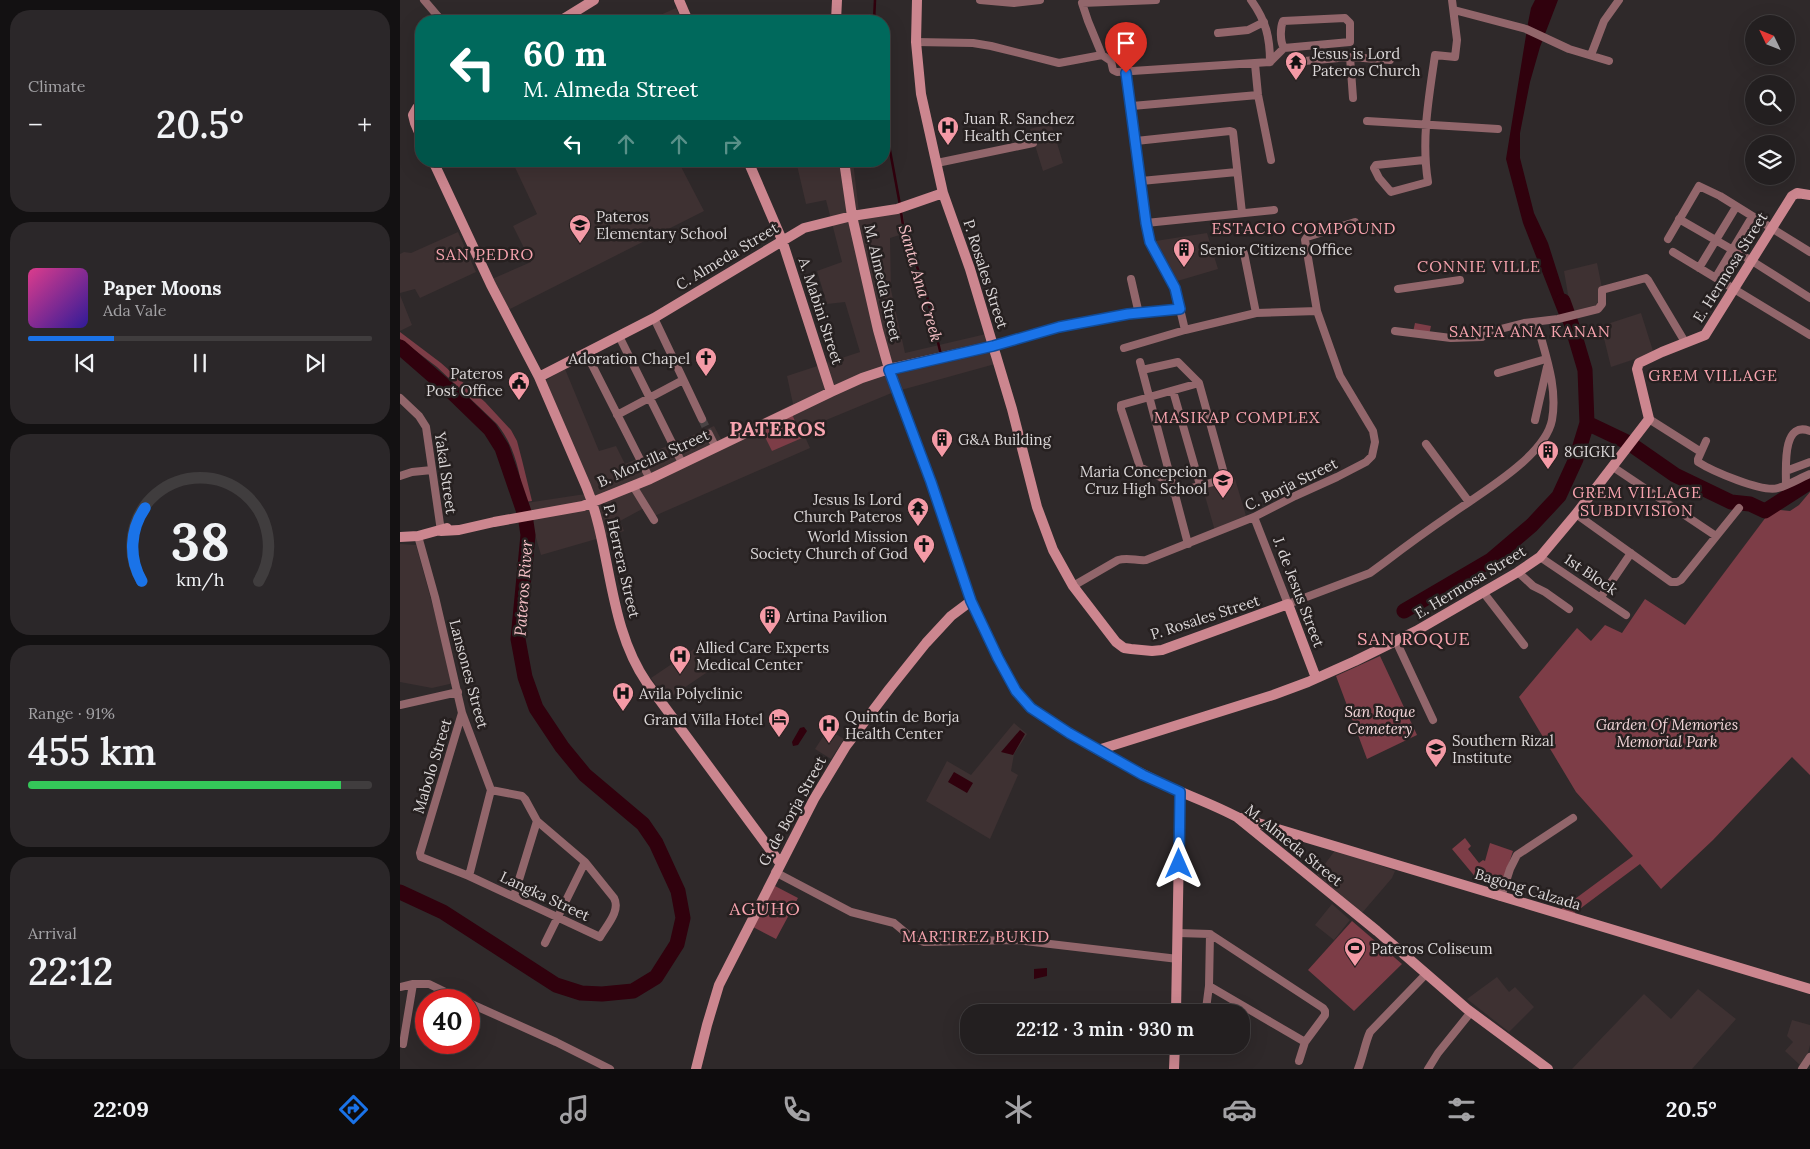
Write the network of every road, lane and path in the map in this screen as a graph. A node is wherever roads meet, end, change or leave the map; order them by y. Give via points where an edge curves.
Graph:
1 (424, 0) edge
2 (594, 0) edge
3 (679, 0) edge
4 (837, 0) edge
5 (917, 0) edge
6 (980, 0) edge
7 (1040, 0) edge
8 (1156, 0) edge
9 (1251, 0) edge
10 (1452, 0) edge
11 (1619, 0) edge
12 (1454, 10) junction
13 (437, 15) edge
14 (570, 15) edge
15 (685, 15) edge
16 (836, 15) edge
17 (1264, 22) junction
18 (1218, 33) dead end
19 (916, 42) junction
20 (1284, 48) junction
21 (1102, 55) junction
22 (1591, 55) junction
23 (1350, 56) junction
24 (1390, 60) dead end
25 (1270, 62) junction
26 (1293, 62) dead end
27 (1609, 62) dead end
28 (1255, 64) junction
29 (1126, 73) junction
30 (1258, 95) junction
31 (1353, 98) dead end
32 (1132, 106) junction
33 (1367, 121) dead end
34 (1425, 126) junction
35 (1498, 129) dead end
36 (1136, 142) junction
37 (1033, 143) dead end
38 (1271, 160) dead end
39 (1424, 160) junction
40 (937, 163) junction
41 (436, 167) edge
42 (751, 167) edge
43 (845, 167) edge
44 (1237, 172) junction
45 (1141, 181) junction
46 (943, 193) junction
47 (1810, 195) edge
48 (1736, 207) junction
49 (1274, 210) dead end
50 (1242, 213) junction
51 (852, 216) junction
52 (1752, 217) junction
53 (1679, 219) junction
54 (1355, 222) dead end
55 (1146, 223) junction
56 (1772, 229) junction
57 (782, 240) junction
58 (1668, 240) dead end
59 (1716, 240) junction
60 (1733, 250) junction
61 (1244, 252) dead end
62 (1674, 252) dead end
63 (1810, 252) edge
64 (1752, 261) junction
65 (1699, 268) junction
66 (1716, 278) junction
67 (1131, 279) dead end
68 (1460, 280) dead end
69 (1735, 288) junction
70 (1398, 289) dead end
71 (1810, 298) edge
72 (1180, 309) junction
73 (1317, 312) junction
74 (1256, 313) junction
75 (1139, 314) junction
76 (654, 318) junction
77 (1536, 323) junction
78 (1185, 330) junction
79 (1395, 332) dead end
80 (1810, 335) edge
81 (618, 336) junction
82 (1685, 342) junction
83 (993, 346) junction
84 (1124, 348) dead end
85 (586, 353) junction
86 (1547, 362) junction
87 (889, 370) junction
88 (1498, 373) dead end
89 (539, 377) junction
90 (683, 380) junction
91 (1199, 382) junction
92 (1173, 390) junction
93 (831, 392) junction
94 (400, 398) edge
95 (650, 398) junction
96 (1149, 398) junction
97 (617, 414) junction
98 (702, 419) tunnel mouth
99 (1649, 419) junction
100 (1535, 420) dead end
101 (1810, 431) edge
102 (709, 434) tunnel mouth
103 (1706, 441) dead end
104 (1426, 444) dead end
105 (715, 446) junction
106 (1701, 452) junction
107 (1810, 462) edge
108 (682, 463) junction
109 (1613, 467) junction
110 (432, 470) junction
111 (1786, 471) junction
112 (1810, 474) edge
113 (400, 476) edge
114 (650, 479) junction
115 (1170, 482) junction
116 (1200, 485) junction
117 (1786, 485) junction
118 (633, 486) junction
119 (1173, 492) junction
120 (592, 501) junction
121 (1469, 502) junction
122 (1739, 508) dead end
123 (1576, 514) junction
124 (1254, 517) junction
125 (654, 520) dead end
126 (440, 531) junction
127 (418, 536) junction
128 (1716, 536) junction
129 (400, 537) edge
130 (1188, 544) junction
131 (1631, 553) junction
132 (1540, 557) junction
133 (1518, 572) junction
134 (1073, 586) junction
135 (1483, 592) junction
136 (1600, 597) junction
137 (971, 601) junction
138 (1288, 604) junction
139 (1569, 609) dead end
140 (1626, 615) dead end
141 (1396, 641) junction
142 (1524, 645) dead end
143 (1316, 678) junction
144 (458, 692) junction
145 (401, 708) edge
146 (462, 713) junction
147 (1434, 720) dead end
148 (1098, 750) junction
149 (491, 790) junction
150 (1180, 792) junction
151 (1237, 817) junction
152 (1573, 818) dead end
153 (537, 821) junction
154 (420, 855) joint
155 (585, 862) junction
156 (778, 868) junction
157 (469, 876) junction
158 (514, 896) junction
159 (1502, 897) junction
160 (558, 917) junction
161 (1178, 933) junction
162 (1210, 934) junction
163 (545, 943) dead end
164 (1178, 959) junction
165 (1426, 974) junction
166 (413, 984) junction
167 (1209, 986) junction
168 (400, 987) edge
169 (439, 989) edge
170 (1810, 990) edge
171 (1177, 1004) edge
172 (1207, 1004) edge
173 (480, 1008) edge
174 (1471, 1012) junction
175 (1305, 1042) junction
176 (403, 1044) dead end
177 (1175, 1054) edge
178 (1810, 1057) edge
179 (1300, 1061) dead end
180 (610, 1069) edge
181 (696, 1069) edge
182 (1174, 1069) edge
183 (1358, 1069) edge
184 (1428, 1069) edge
185 (1548, 1069) edge
186 (1802, 1069) edge

1 - 13 street
2 - 14 street
3 - 15 street
4 - 16 street
5 - 19 street, P. Rosales Street
6 - 7 street via 1014,3
8 - 21 street via 1082,3
9 - 17 street
10 - 12 street
11 - 22 street via 1604,21
12 - 22 street via 1526,29 1569,49
12 - 34 street via 1455,58 1435,55
17 - 18 street via 1248,30
17 - 25 street via 1270,43
19 - 21 street via 991,46 1059,63
19 - 40 street, P. Rosales Street via 921,94
20 - 20 street via 1350,42 1350,24 1345,18 1283,22
20 - 25 street
21 - 29 street via 1111,62 1113,70
22 - 27 street
23 - 24 street
23 - 26 street
23 - 31 street
25 - 28 street
28 - 29 street
28 - 30 street
29 - 32 street
30 - 32 street
30 - 38 street
32 - 36 street
33 - 34 street
34 - 35 street
34 - 39 street
36 - 44 street via 1230,130 1234,134
36 - 45 street
37 - 40 street
39 - 39 street via 1428,182 1393,192 1387,190 1374,168 1376,165
40 - 46 street, P. Rosales Street
41 - 89 street, P. Herrera Street via 491,285
42 - 57 street, A. Mabini Street
43 - 51 street, M. Almeda Street
44 - 45 street
44 - 50 street
45 - 55 street
46 - 51 street, C. Almeda Street via 897,209
46 - 83 street, P. Rosales Street
47 - 56 street, E. Hermosa Street via 1797,193 1792,196
48 - 52 street
48 - 53 street via 1699,186
48 - 59 street
49 - 50 street
50 - 55 street
51 - 57 street, C. Almeda Street via 804,228
51 - 87 street, M. Almeda Street
52 - 56 street
52 - 60 street
53 - 58 street
53 - 59 street
54 - 73 street, C. Borja Street via 1306,238
55 - 72 street via 1150,242 1175,288
56 - 63 street
56 - 64 street, E. Hermosa Street
57 - 76 street, C. Almeda Street
57 - 93 street, A. Mabini Street
59 - 60 street
59 - 65 street
60 - 64 street
60 - 66 street
61 - 74 street
62 - 65 street
64 - 69 street, E. Hermosa Street
64 - 71 street
65 - 66 street
66 - 69 street
67 - 75 street
68 - 70 street
69 - 80 street
69 - 82 street, E. Hermosa Street via 1705,335
72 - 75 street
72 - 78 street
73 - 74 street
73 - 124 street, C. Borja Street via 1340,376 1373,431 1374,450 1366,462
74 - 78 street
75 - 83 street via 1059,327
76 - 81 street, C. Almeda Street
76 - 90 street
77 - 79 street via 1485,333 1482,337 1451,338
77 - 82 street via 1600,308 1602,290 1647,278
77 - 86 street, P. Rosales Street
78 - 84 street
81 - 85 street, C. Almeda Street
81 - 95 street
82 - 99 street, E. Hermosa Street via 1638,366
83 - 87 street, B. Morcilla Street
83 - 134 street, P. Rosales Street via 1037,507 1053,550
85 - 89 street, C. Almeda Street
85 - 97 street
86 - 88 street
86 - 100 street
86 - 121 street, P. Rosales Street via 1554,404 1548,433 1542,443 1514,469
87 - 93 street, B. Morcilla Street
87 - 137 street, M. Almeda Street
89 - 120 street, P. Herrera Street
90 - 95 street
90 - 98 street
91 - 92 street
91 - 96 street via 1178,362 1141,366
91 - 116 street via 1225,477
92 - 96 street
92 - 116 street
93 - 105 street, B. Morcilla Street
94 - 110 street, Yakal Street via 426,427
95 - 97 street
95 - 108 street
96 - 115 street
96 - 115 street via 1121,405 1121,409 1140,467
97 - 114 street
99 - 106 street
99 - 109 street, E. Hermosa Street
101 - 111 street via 1803,428 1791,436
102 - 105 street
103 - 106 street
104 - 121 street
105 - 108 street, B. Morcilla Street
106 - 117 street via 1698,462 1741,481 1765,489
107 - 111 street
108 - 114 street, B. Morcilla Street
109 - 123 street, E. Hermosa Street
109 - 128 street
110 - 113 street
110 - 126 street, Yakal Street
111 - 117 street
112 - 117 street
114 - 118 street, B. Morcilla Street
115 - 119 street
116 - 119 street
118 - 120 street, B. Morcilla Street
118 - 125 street
119 - 130 street
120 - 126 street, B. Morcilla Street via 581,500 543,510 457,524
120 - 156 street, P. Herrera Street via 611,590 637,667
121 - 138 street, P. Rosales Street via 1370,573
122 - 128 street
123 - 131 street
123 - 132 street, E. Hermosa Street
124 - 130 street, C. Borja Street
124 - 138 street, J. de Jesus Street
126 - 127 street, B. Morcilla Street
127 - 129 street, B. Morcilla Street
127 - 144 street, Lansones Street
128 - 131 street via 1682,580 1676,582 1671,582
130 - 134 street, C. Borja Street via 1146,560 1118,560
131 - 136 street
132 - 133 street, E. Hermosa Street
132 - 136 street, 1st Block
133 - 135 street, E. Hermosa Street
133 - 139 street via 1533,586
134 - 138 street, P. Rosales Street via 1116,642 1124,648 1142,651 1162,650
135 - 141 street, E. Hermosa Street
135 - 142 street
136 - 140 street, 1st Block
137 - 148 street, M. Almeda Street via 1016,691 1038,713
137 - 156 street, G. de Borja Street via 951,616 926,643 868,715 814,799
138 - 143 street, J. de Jesus Street
141 - 143 street, E. Hermosa Street
141 - 147 street
143 - 148 street, E. Hermosa Street via 1273,695
144 - 145 street
144 - 146 street, Lansones Street
146 - 149 street, Lansones Street
146 - 154 street, Mabolo Street
148 - 150 street, M. Almeda Street
149 - 153 street, Langka Street via 522,796
149 - 157 street
150 - 151 street, M. Almeda Street
150 - 161 street
151 - 159 street, Bagong Calzada
151 - 165 street, M. Almeda Street
152 - 159 street via 1517,855
153 - 155 street, Langka Street
153 - 158 street
154 - 157 street, Langka Street
155 - 160 street
155 - 160 street, Langka Street via 614,898 617,909 600,937
156 - 164 street via 851,912 894,923 917,940 1016,940
156 - 181 street, G. de Borja Street via 719,985
157 - 158 street, Langka Street
158 - 160 street, Langka Street
159 - 170 street, Bagong Calzada
160 - 163 street
161 - 162 street
161 - 164 street
162 - 167 street
162 - 175 street via 1325,1011
164 - 171 street
165 - 174 street, M. Almeda Street
165 - 183 street via 1370,1032
166 - 168 street
166 - 169 street via 429,984
166 - 176 street
167 - 172 street
167 - 175 street
173 - 180 street
174 - 184 street
174 - 185 street, M. Almeda Street
175 - 179 street
177 - 182 street
178 - 186 street

